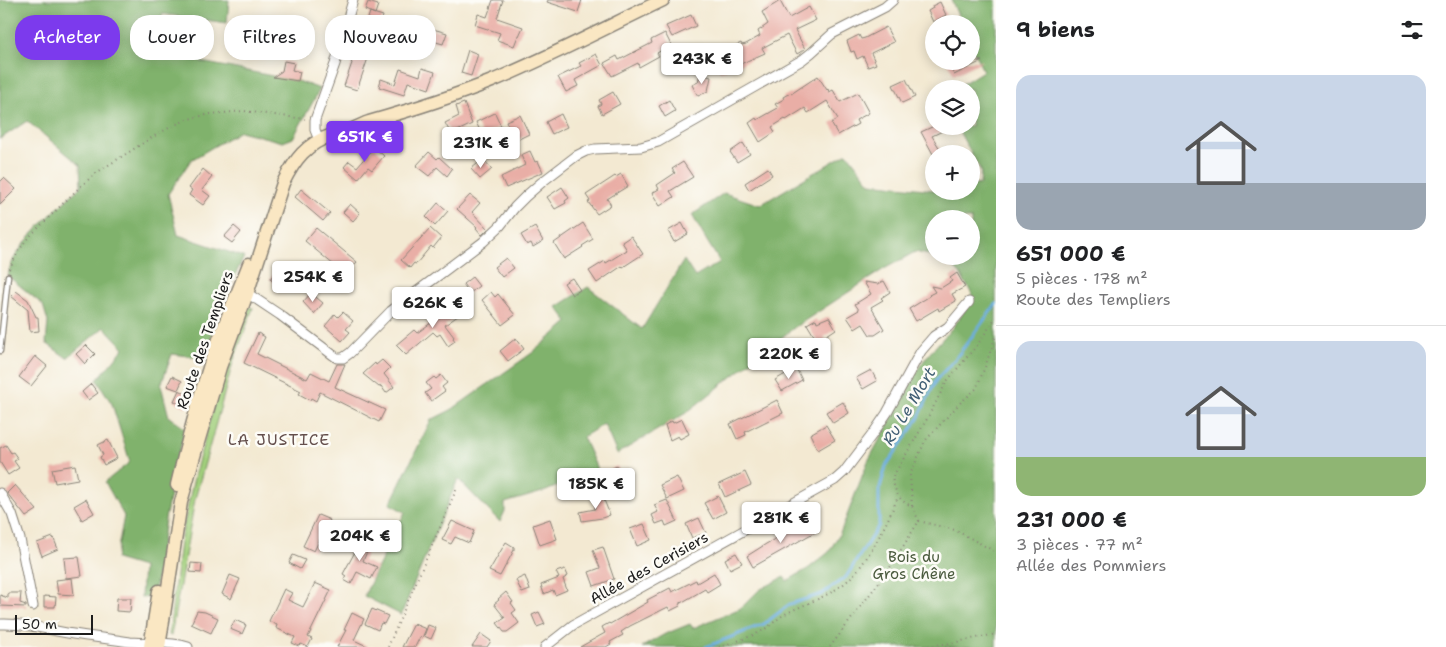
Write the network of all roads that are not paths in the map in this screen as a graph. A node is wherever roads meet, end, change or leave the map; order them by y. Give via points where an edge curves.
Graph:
1 (352, 0) edge
2 (663, 0) edge
3 (893, 0) edge
4 (317, 131) junction
5 (8, 276) road end
6 (243, 292) junction
7 (969, 302) dead end
8 (0, 352) edge
9 (0, 493) edge
10 (33, 606) dead end
11 (0, 624) edge
12 (155, 645) edge
13 (188, 647) edge
14 (544, 647) edge

1 - 4 street
2 - 4 main road, Route des Templiers via 492,81 358,126 350,124
3 - 6 street via 832,34 802,60 658,142 641,147 595,149 576,156 526,196 492,235 391,311 343,358 337,358
4 - 6 main road, Route des Templiers via 298,146 286,163
5 - 8 lane
6 - 12 main road, Route des Templiers via 182,502
7 - 14 street, Allée des Cerisiers via 921,351 887,413 835,480 573,625
9 - 10 street via 12,514 20,539
11 - 12 street
12 - 13 street

